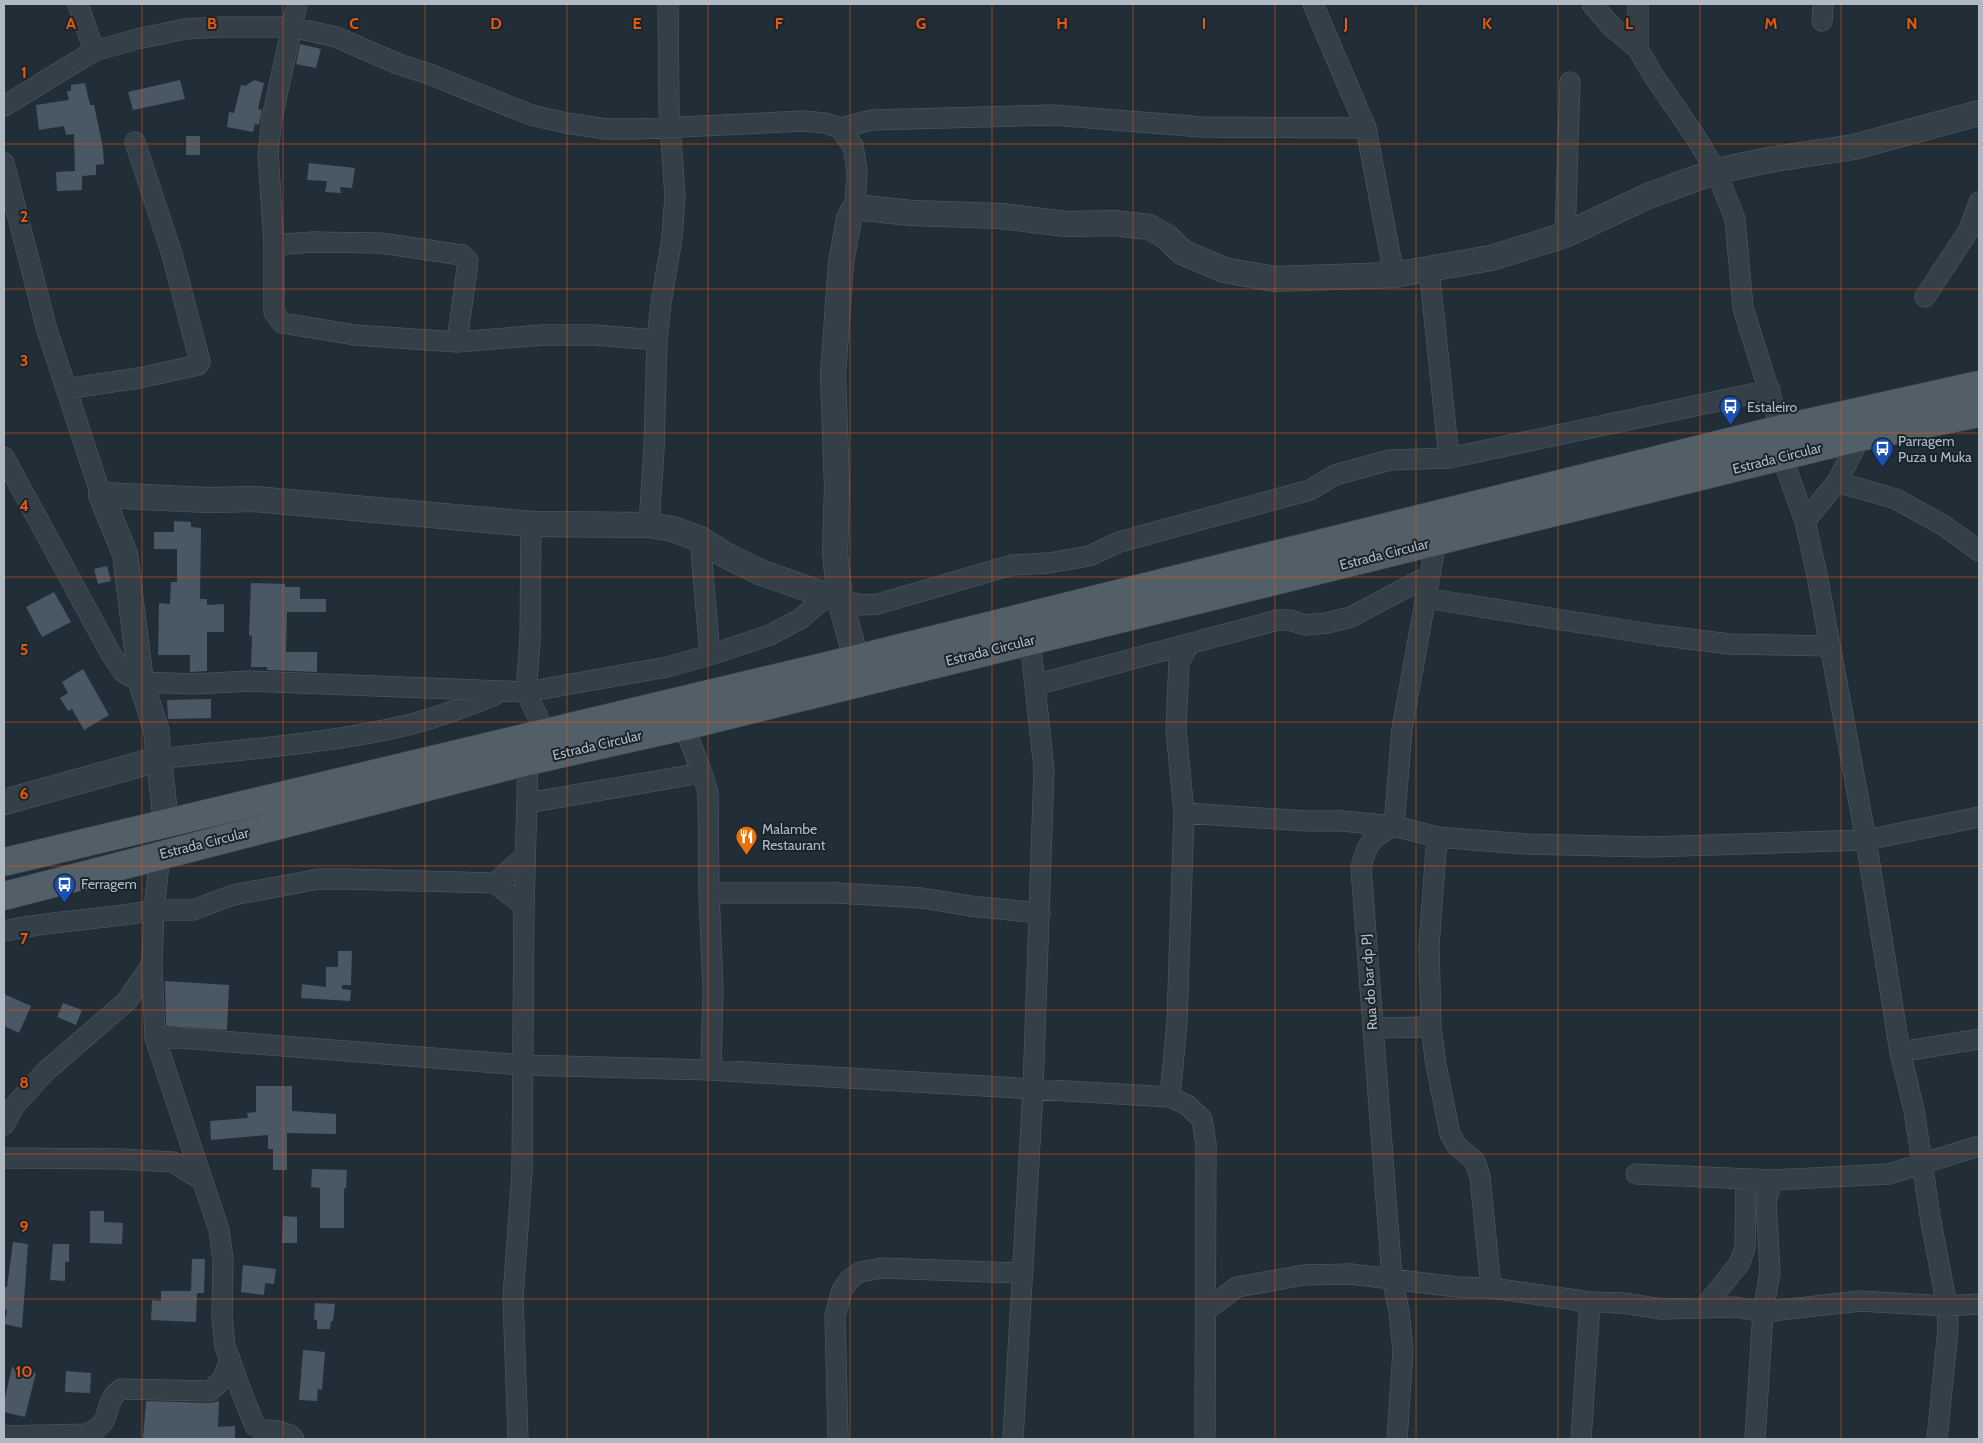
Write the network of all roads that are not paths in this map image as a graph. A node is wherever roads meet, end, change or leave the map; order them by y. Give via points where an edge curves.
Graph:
1 (78, 4) edge
2 (297, 4) edge
3 (668, 4) edge
4 (1313, 4) edge
5 (1592, 4) edge
6 (1638, 4) edge
7 (292, 27) junction
8 (1638, 49) junction
9 (94, 51) junction
10 (1570, 82) dead end
11 (4, 106) edge
12 (1979, 113) edge
13 (671, 127) junction
14 (840, 128) junction
15 (1366, 128) junction
16 (135, 142) dead end
17 (4, 163) edge
18 (1716, 171) junction
19 (1979, 202) edge
20 (855, 207) junction
21 (1565, 235) junction
22 (274, 245) junction
23 (1429, 269) junction
24 (1394, 275) junction
25 (1925, 297) dead end
26 (656, 340) junction
27 (457, 342) junction
28 (1979, 385) edge
29 (66, 389) junction
30 (1770, 390) junction
31 (1979, 413) edge
32 (1782, 429) junction
33 (1860, 437) junction
34 (4, 457) edge
35 (1782, 457) junction
36 (1449, 458) junction
37 (1836, 482) junction
38 (100, 495) junction
39 (1805, 521) junction
40 (531, 524) junction
41 (650, 525) junction
42 (700, 539) junction
43 (1436, 541) junction
44 (1979, 551) edge
45 (1430, 574) junction
46 (833, 598) junction
47 (1425, 598) junction
48 (1030, 640) junction
49 (1830, 646) junction
50 (710, 656) junction
51 (1171, 656) junction
52 (856, 659) junction
53 (141, 682) junction
54 (1035, 686) junction
55 (526, 692) junction
56 (501, 693) junction
57 (684, 726) junction
58 (545, 732) junction
59 (159, 759) junction
60 (528, 761) junction
61 (702, 773) junction
62 (4, 802) edge
63 (527, 803) junction
64 (1184, 812) junction
65 (1979, 818) edge
66 (166, 823) junction
67 (1394, 826) junction
68 (1437, 837) junction
69 (1866, 840) junction
70 (160, 854) junction
71 (525, 856) junction
72 (4, 862) edge
73 (495, 882) junction
74 (709, 893) junction
75 (4, 896) edge
76 (524, 906) junction
77 (154, 910) junction
78 (1040, 913) junction
79 (4, 931) edge
80 (152, 964) junction
81 (1431, 1027) junction
82 (1373, 1028) junction
83 (155, 1038) junction
84 (1979, 1039) edge
85 (1900, 1052) junction
86 (522, 1065) junction
87 (711, 1070) junction
88 (1033, 1090) junction
89 (1170, 1097) junction
90 (4, 1125) edge
91 (1979, 1146) edge
92 (4, 1158) edge
93 (1924, 1165) junction
94 (1636, 1174) dead end
95 (1746, 1179) junction
96 (202, 1180) junction
97 (1773, 1180) junction
98 (1021, 1273) junction
99 (1205, 1274) junction
100 (1392, 1278) junction
101 (1238, 1287) junction
102 (1491, 1288) junction
103 (1590, 1302) junction
104 (1979, 1304) edge
105 (1946, 1306) junction
106 (1704, 1308) junction
107 (1206, 1310) junction
108 (1763, 1312) junction
109 (230, 1359) junction
110 (210, 1391) junction
111 (241, 1391) junction
112 (4, 1436) edge
113 (38, 1438) edge
114 (294, 1439) edge
115 (518, 1439) edge
116 (838, 1439) edge
117 (1013, 1439) edge
118 (1204, 1439) edge
119 (1397, 1439) edge
120 (1581, 1439) edge
121 (1755, 1439) edge
122 (1937, 1439) edge

1 - 9 street
2 - 7 street
3 - 13 street
4 - 15 street
5 - 8 street
6 - 8 street
7 - 9 street via 185,30
7 - 13 street via 336,37 531,115 606,129
7 - 22 street via 272,118 268,153
8 - 18 street
9 - 11 street
10 - 21 street
12 - 18 street via 1854,147
13 - 14 street via 803,121
13 - 26 street via 675,196 673,230
14 - 15 street via 872,120 1053,115 1202,127
14 - 20 street via 853,146 857,171
15 - 24 street
16 - 29 street via 172,254 200,362 139,378
17 - 29 street via 47,330
18 - 21 street via 1648,196
18 - 30 street via 1735,219 1743,308
19 - 25 street via 1969,230
20 - 24 street via 911,213 1001,216 1066,224 1149,227 1182,252 1224,270 1274,279
20 - 46 street via 849,219 841,263 833,375 838,487
21 - 23 street via 1491,258
22 - 27 street via 274,312 282,323 355,335
22 - 27 street via 380,243 462,255 468,261
23 - 24 street
23 - 36 street
26 - 27 street via 543,335
26 - 41 street
28 - 32 main road, Estrada Circular
29 - 38 street
30 - 32 street
30 - 36 street
31 - 33 main road, Estrada Circular
32 - 52 main road, Estrada Circular
33 - 35 main road, Estrada Circular
33 - 37 street
34 - 53 street via 111,654 123,672
35 - 39 street
35 - 43 main road, Estrada Circular
36 - 46 street via 1390,460 1335,475 1310,490 1120,542 1089,556 1012,565 878,604 863,605
37 - 39 street
37 - 44 street via 1896,499 1943,525
38 - 40 street via 255,499
38 - 53 street via 125,554
39 - 49 street
40 - 41 street
40 - 55 street via 530,642
41 - 42 street
42 - 46 street via 762,573
42 - 50 street
43 - 45 street
43 - 48 main road, Estrada Circular
45 - 47 street
45 - 51 street via 1351,616 1305,625 1278,620 1189,645
46 - 50 street via 770,635
46 - 52 street
47 - 49 street via 1720,643
47 - 67 street via 1402,728
48 - 54 street
48 - 57 main road, Estrada Circular
49 - 69 street
50 - 55 street via 667,667
51 - 54 street
51 - 64 street
52 - 58 main road, Estrada Circular
53 - 56 street via 250,681
53 - 59 street via 156,729
54 - 78 street via 1044,769
55 - 56 street
55 - 58 street
56 - 59 street via 403,725 328,739
57 - 60 main road, Estrada Circular
57 - 61 street
58 - 66 main road, Estrada Circular
59 - 62 street
59 - 66 street
60 - 63 street
60 - 70 main road, Estrada Circular
61 - 63 street
61 - 74 street via 708,793
63 - 71 street
64 - 67 street
64 - 89 street via 1177,1022
65 - 69 street
66 - 72 main road, Estrada Circular
67 - 68 street
67 - 82 street, Rua do bar dp PJ via 1374,836 1364,852 1361,868
68 - 69 street via 1525,844 1650,847
68 - 81 street via 1429,945
69 - 85 street
70 - 75 main road, Estrada Circular
70 - 77 street
71 - 73 street
71 - 76 street
73 - 76 street
73 - 77 street via 319,880 233,894 193,910
74 - 78 street via 837,893 922,898
74 - 87 street via 713,990
76 - 86 street
77 - 79 street
77 - 80 street
78 - 88 street
80 - 83 street
80 - 90 street via 127,1001 46,1071 15,1105
81 - 82 street
81 - 102 street via 1450,1134 1457,1146 1475,1161 1480,1177
82 - 100 street, Rua do bar dp PJ
83 - 86 street
83 - 96 street
84 - 85 street
85 - 93 street
86 - 87 street
86 - 115 street via 522,1170 513,1298
87 - 88 street
88 - 89 street
88 - 98 street
89 - 99 street via 1187,1105 1202,1119 1206,1144
91 - 93 street
92 - 96 street via 173,1162
93 - 97 street via 1889,1174
93 - 105 street
94 - 95 street
95 - 97 street
95 - 106 street via 1746,1248 1739,1264
96 - 109 street via 219,1230 222,1317
97 - 108 street via 1766,1200 1770,1272
98 - 116 street via 882,1268 860,1272 850,1280 842,1290 835,1316
98 - 117 street
99 - 101 street
99 - 107 street
100 - 101 street via 1351,1274 1304,1275
100 - 102 street
100 - 119 street, Rua do bar dp PJ via 1403,1352
101 - 107 street
102 - 103 street
103 - 106 street via 1662,1309
103 - 120 street
104 - 105 street
105 - 108 street via 1860,1302
105 - 122 street via 1948,1329
106 - 108 street via 1735,1307
107 - 118 street
108 - 121 street
109 - 110 street via 222,1379
109 - 111 street
110 - 111 street
110 - 113 street via 121,1389 114,1394 104,1423 98,1429 85,1434
111 - 114 street via 255,1426 278,1431
112 - 113 street

